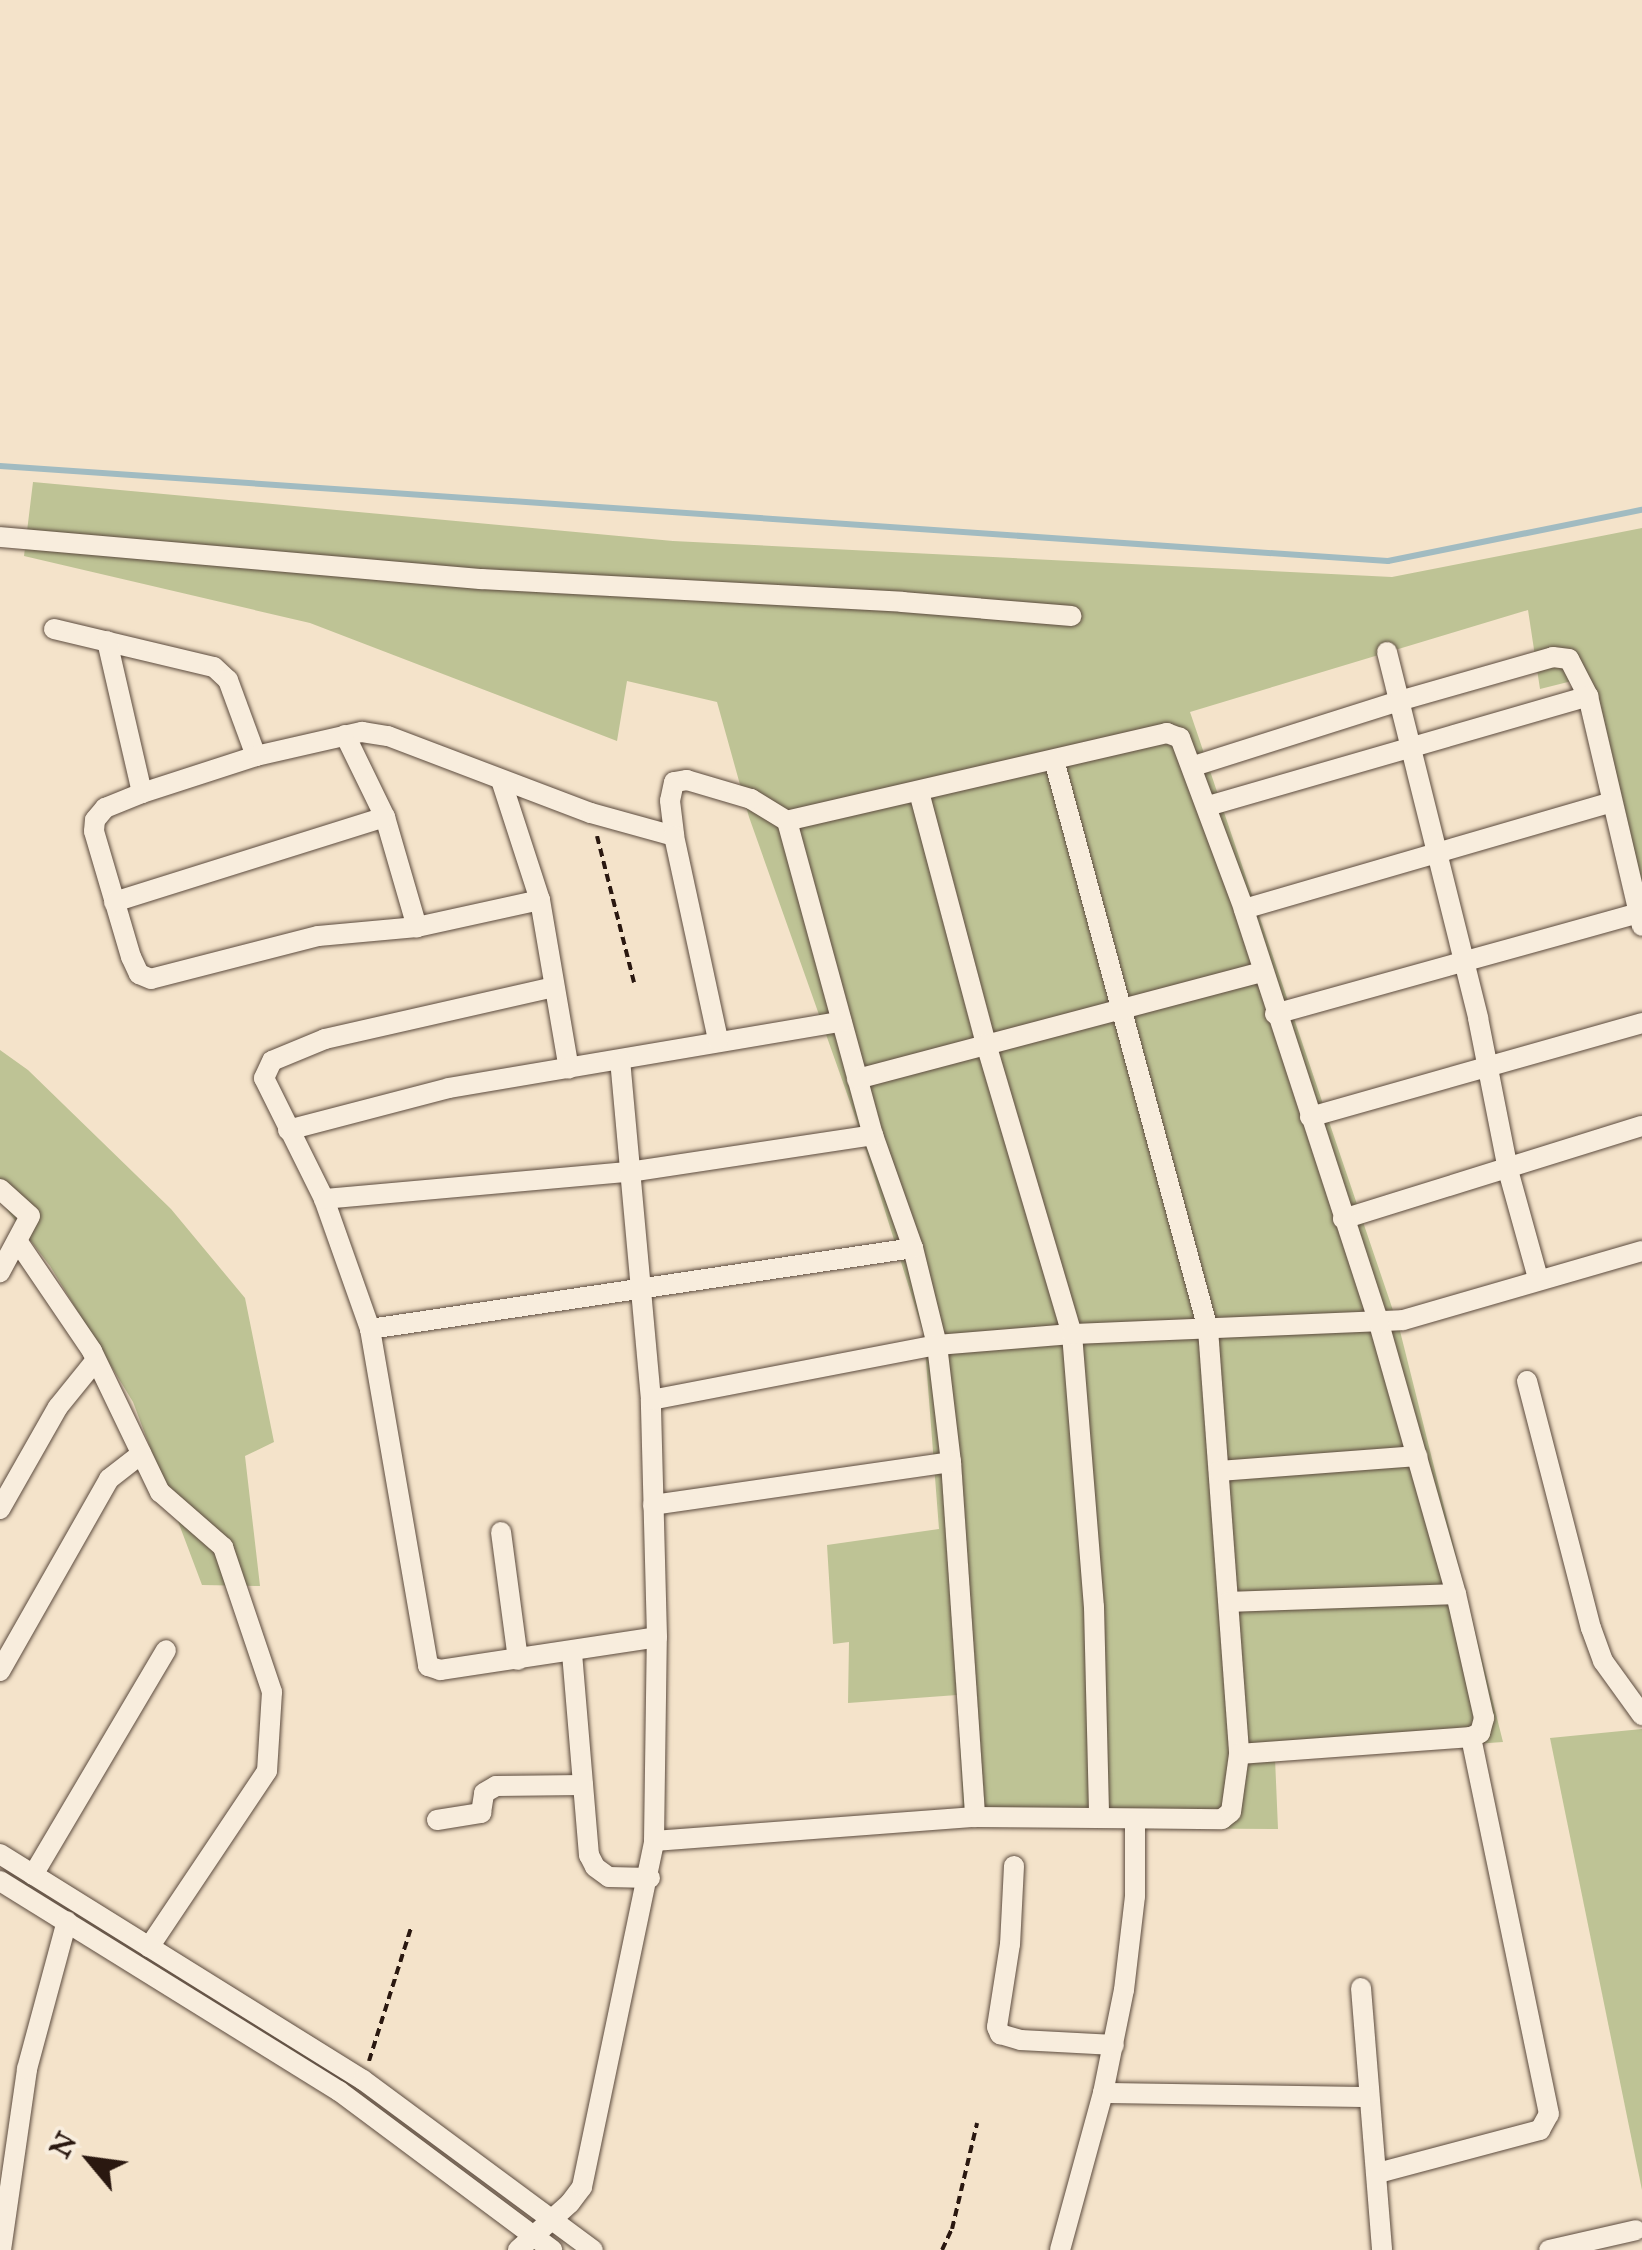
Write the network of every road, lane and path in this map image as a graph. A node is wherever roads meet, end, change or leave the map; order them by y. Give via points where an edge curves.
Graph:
1 (0, 537) edge
2 (1071, 616) dead end
3 (54, 629) dead end
4 (106, 641) junction
5 (1388, 652) dead end
6 (1588, 696) junction
7 (1399, 701) junction
8 (345, 735) junction
9 (1410, 744) junction
10 (256, 756) junction
11 (1054, 760) junction
12 (1194, 766) junction
13 (501, 780) junction
14 (919, 792) junction
15 (142, 793) junction
16 (1612, 802) junction
17 (1208, 806) junction
18 (591, 813) junction
19 (384, 817) junction
20 (787, 820) junction
21 (674, 836) junction
22 (1436, 851) junction
23 (540, 900) junction
24 (114, 902) junction
25 (1244, 909) junction
26 (1640, 920) edge
27 (417, 927) junction
28 (1462, 959) junction
29 (1263, 972) junction
30 (634, 982) dead end
31 (554, 987) junction
32 (1125, 1008) junction
33 (1275, 1014) junction
34 (841, 1022) junction
35 (1642, 1023) edge
36 (718, 1040) junction
37 (986, 1044) junction
38 (620, 1060) junction
39 (1487, 1066) junction
40 (568, 1070) junction
41 (857, 1079) junction
42 (1310, 1118) junction
43 (1642, 1126) edge
44 (288, 1130) junction
45 (873, 1136) junction
46 (1508, 1170) junction
47 (629, 1172) junction
48 (0, 1188) edge
49 (324, 1198) junction
50 (1343, 1219) junction
51 (18, 1242) junction
52 (913, 1248) junction
53 (1642, 1251) edge
54 (0, 1272) edge
55 (1538, 1278) junction
56 (643, 1289) junction
57 (1379, 1323) junction
58 (370, 1328) junction
59 (1208, 1330) junction
60 (1072, 1334) junction
61 (937, 1345) junction
62 (96, 1360) junction
63 (1526, 1382) dead end
64 (651, 1400) junction
65 (141, 1454) junction
66 (1417, 1456) junction
67 (951, 1462) junction
68 (1220, 1470) junction
69 (653, 1505) junction
70 (0, 1509) edge
71 (501, 1532) dead end
72 (1456, 1594) junction
73 (1228, 1602) junction
74 (657, 1637) junction
75 (166, 1650) dead end
76 (572, 1653) junction
77 (518, 1660) junction
78 (0, 1671) edge
79 (1642, 1714) edge
80 (1470, 1737) junction
81 (1239, 1754) junction
82 (583, 1784) junction
83 (975, 1817) junction
84 (1100, 1818) junction
85 (1136, 1819) junction
86 (437, 1820) dead end
87 (654, 1841) junction
88 (0, 1854) edge
89 (1014, 1866) dead end
90 (33, 1875) junction
91 (650, 1878) junction
92 (0, 1881) edge
93 (66, 1921) junction
94 (411, 1928) dead end
95 (149, 1947) junction
96 (1361, 1988) dead end
97 (1114, 2045) junction
98 (363, 2080) junction
99 (1102, 2093) junction
100 (1368, 2098) junction
101 (977, 2123) dead end
102 (1378, 2173) junction
103 (553, 2220) junction
104 (1636, 2230) dead end
105 (526, 2243) edge
106 (1, 2250) edge
107 (552, 2250) edge
108 (593, 2250) edge
109 (942, 2250) edge
110 (1060, 2250) edge
111 (1382, 2250) edge
112 (1549, 2250) edge

1 - 2 street via 481,580
3 - 4 street
4 - 10 street via 222,672
4 - 15 street
5 - 7 street
6 - 7 street via 1574,662 1554,657
6 - 9 street
6 - 16 street
7 - 9 street
7 - 12 street
8 - 10 street
8 - 13 street via 388,736
8 - 19 street
9 - 17 street
9 - 22 street
10 - 15 street
11 - 12 street via 1174,734
11 - 14 street
11 - 32 street
12 - 17 street
13 - 18 street
13 - 23 street
14 - 20 street
14 - 37 street
15 - 24 street via 105,808 95,820
16 - 22 street
16 - 26 street
17 - 25 street
18 - 21 street
18 - 30 path
19 - 24 street
19 - 27 street
20 - 21 street via 751,799 676,781 670,786
20 - 34 street
21 - 36 street
22 - 25 street
22 - 28 street
23 - 27 street
23 - 31 street
24 - 27 street via 139,974 151,979 318,936
25 - 29 street
26 - 28 street
28 - 33 street
28 - 39 street
29 - 32 street
29 - 33 street
31 - 40 street
31 - 44 street via 325,1039 272,1061 264,1078
32 - 37 street
32 - 59 street
33 - 42 street
34 - 36 street
34 - 41 street
35 - 39 street
36 - 38 street
37 - 41 street
37 - 60 street
38 - 40 street
38 - 47 street
39 - 42 street
39 - 46 street
40 - 44 street via 449,1088
41 - 45 street
42 - 50 street
43 - 46 street
44 - 49 street
45 - 47 street
45 - 52 street
46 - 50 street
46 - 55 street
47 - 49 street
47 - 56 street
48 - 51 street via 30,1216
49 - 58 street
50 - 57 street
51 - 54 street
51 - 62 street
52 - 56 street
52 - 61 street
53 - 55 street
55 - 57 street
56 - 58 street
56 - 64 street
57 - 59 street
57 - 66 street
58 - 77 street via 423,1658 440,1670
59 - 60 street
59 - 68 street
60 - 61 street
60 - 84 street via 1094,1607
61 - 64 street
61 - 67 street
62 - 65 street
62 - 70 street via 58,1406
63 - 79 street via 1591,1628 1603,1661
64 - 69 street
65 - 78 street via 109,1480
65 - 95 street via 160,1492 212,1534 233,1568 270,1680 273,1722 268,1771
66 - 68 street
66 - 72 street
67 - 69 street
67 - 83 street
68 - 73 street
69 - 74 street
71 - 77 street
72 - 73 street
72 - 80 street via 1484,1718 1480,1733
73 - 81 street
74 - 76 street
74 - 87 street
75 - 90 street
76 - 77 street
76 - 82 street
80 - 81 street
80 - 102 street via 1550,2114 1540,2130
81 - 85 street via 1226,1817
82 - 86 street via 496,1786 484,1794 481,1813
82 - 91 street via 595,1867 609,1877
83 - 84 street
83 - 87 street
84 - 85 street
85 - 97 street via 1136,1896
87 - 91 street
88 - 90 street
89 - 97 street via 1000,2034
90 - 95 street
91 - 103 street via 582,2187
92 - 93 street
93 - 105 street via 382,2120
93 - 106 street via 26,2070
94 - 98 path
95 - 98 street
96 - 100 street
97 - 99 street
98 - 103 street
99 - 100 street
99 - 110 street
100 - 102 street
101 - 109 path
102 - 111 street
103 - 105 street
103 - 108 street
104 - 112 street
105 - 107 street

